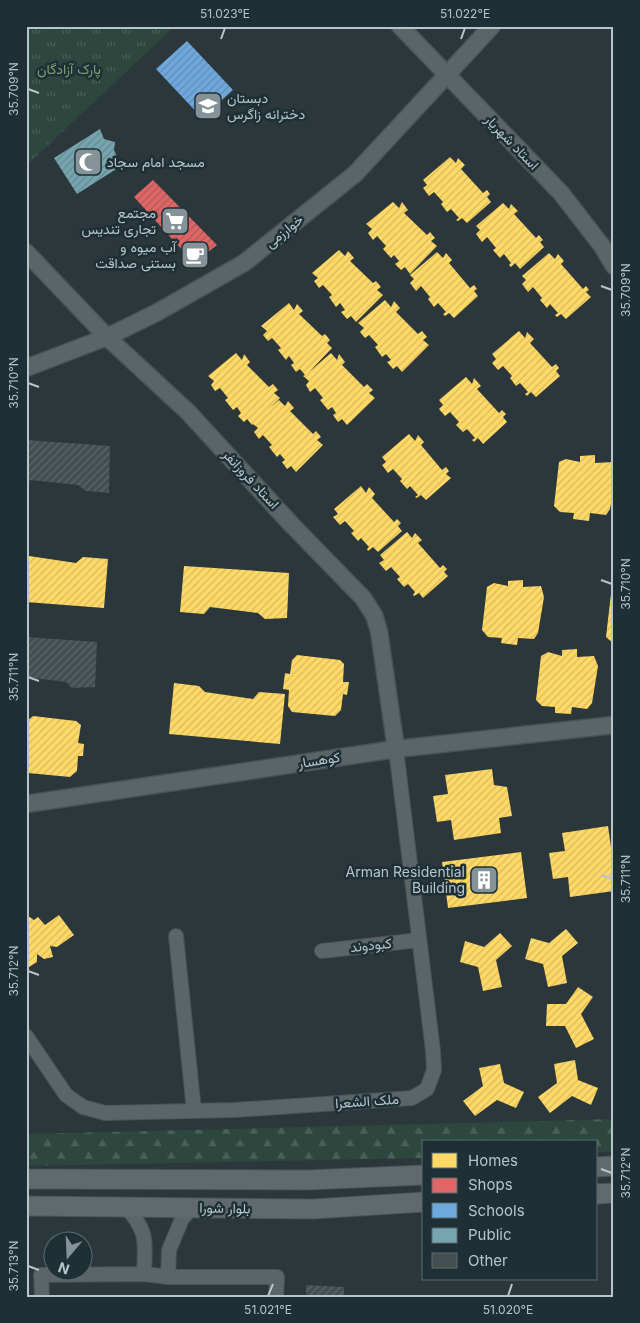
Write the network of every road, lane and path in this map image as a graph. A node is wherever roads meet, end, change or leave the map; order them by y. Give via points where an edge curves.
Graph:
1 (400, 26) edge
2 (492, 26) edge
3 (447, 74) junction
4 (26, 252) edge
5 (614, 266) edge
6 (107, 337) junction
7 (26, 368) edge
8 (614, 725) edge
9 (396, 749) junction
10 (26, 804) edge
11 (176, 936) dead end
12 (419, 940) junction
13 (322, 951) dead end
14 (26, 1036) edge
15 (194, 1111) junction
16 (598, 1166) edge
17 (614, 1166) edge
18 (422, 1175) edge
19 (26, 1179) edge
20 (598, 1194) edge
21 (614, 1194) edge
22 (422, 1202) edge
23 (26, 1206) edge
24 (125, 1206) junction
25 (192, 1207) junction
26 (144, 1274) junction
27 (168, 1277) junction
28 (42, 1297) edge
29 (276, 1297) edge

1 - 3 street, استاد شهریار
2 - 3 street, خوارزمی
3 - 5 street, استاد شهریار via 561,192
3 - 6 street, خوارزمی via 355,174 244,262
4 - 6 street, استاد فروزانفر
6 - 7 street, خوارزمی
6 - 9 street, استاد فروزانفر via 188,412 363,598 379,631
8 - 9 street, کوهسار
9 - 10 street, کوهسار
9 - 12 street, ملک الشعرا
11 - 15 street
12 - 13 street, کبودوند
12 - 15 street, ملک الشعرا via 433,1051 434,1070 427,1089 412,1098
14 - 15 street, ملک الشعرا via 66,1095 83,1107 105,1113
16 - 17 main road
18 - 19 main road, بلوار شورا via 307,1180
20 - 21 main road
22 - 25 main road, بلوار شورا via 313,1209
23 - 24 main road, بلوار شورا
24 - 25 main road, بلوار شورا
24 - 26 street via 138,1221 145,1240
25 - 27 street via 182,1219 169,1250
26 - 27 street
26 - 28 street via 41,1275
27 - 29 street via 277,1277

